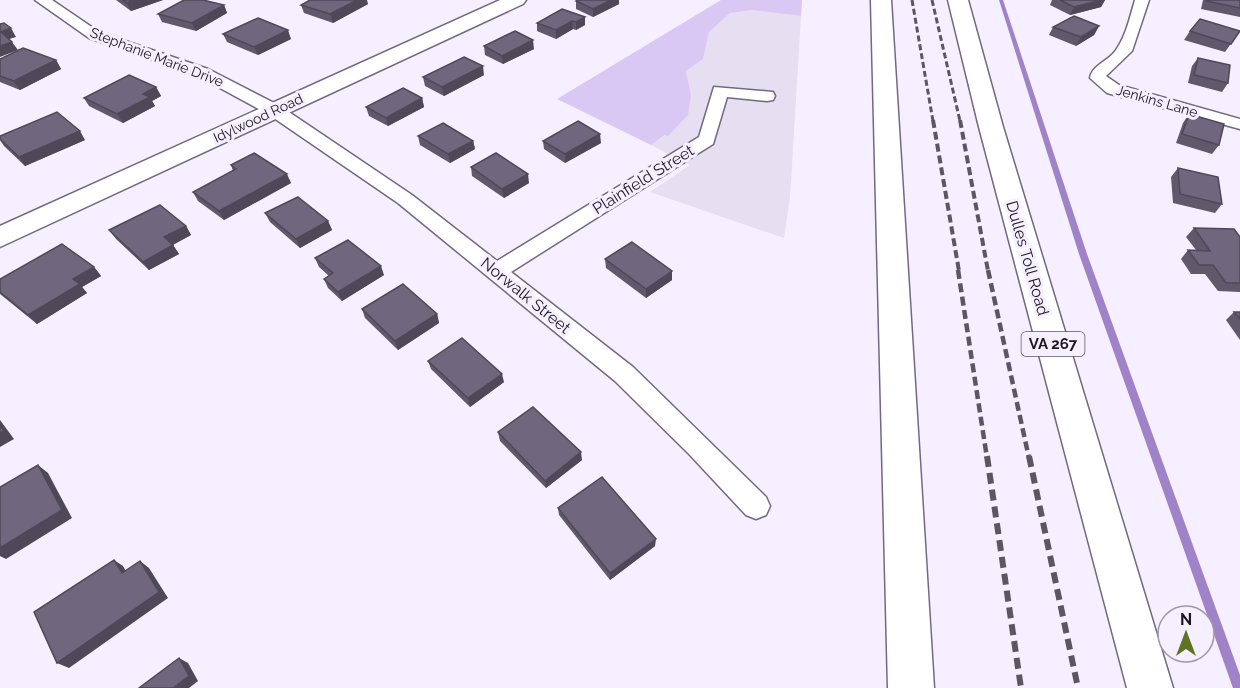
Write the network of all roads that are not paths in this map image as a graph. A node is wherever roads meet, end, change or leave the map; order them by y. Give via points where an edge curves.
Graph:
1 (42, 0) edge
2 (516, 0) edge
3 (881, 0) edge
4 (958, 0) edge
5 (1142, 0) edge
6 (767, 96) dead end
7 (274, 110) junction
8 (1240, 124) edge
9 (0, 237) edge
10 (497, 271) junction
11 (756, 506) dead end
12 (910, 688) edge
13 (1150, 688) edge

1 - 7 street, Stephanie Marie Drive via 94,34 202,72
2 - 7 main road, Idylwood Road
3 - 12 main road
4 - 13 main road, Dulles Toll Road / VA 267
5 - 8 street, Jenkins Lane via 1125,54 1099,73 1098,78 1113,89
6 - 10 street, Plainfield Street via 720,91 707,140
7 - 9 main road, Idylwood Road
7 - 10 street, Norwalk Street via 405,199
10 - 11 street, Norwalk Street via 624,374

